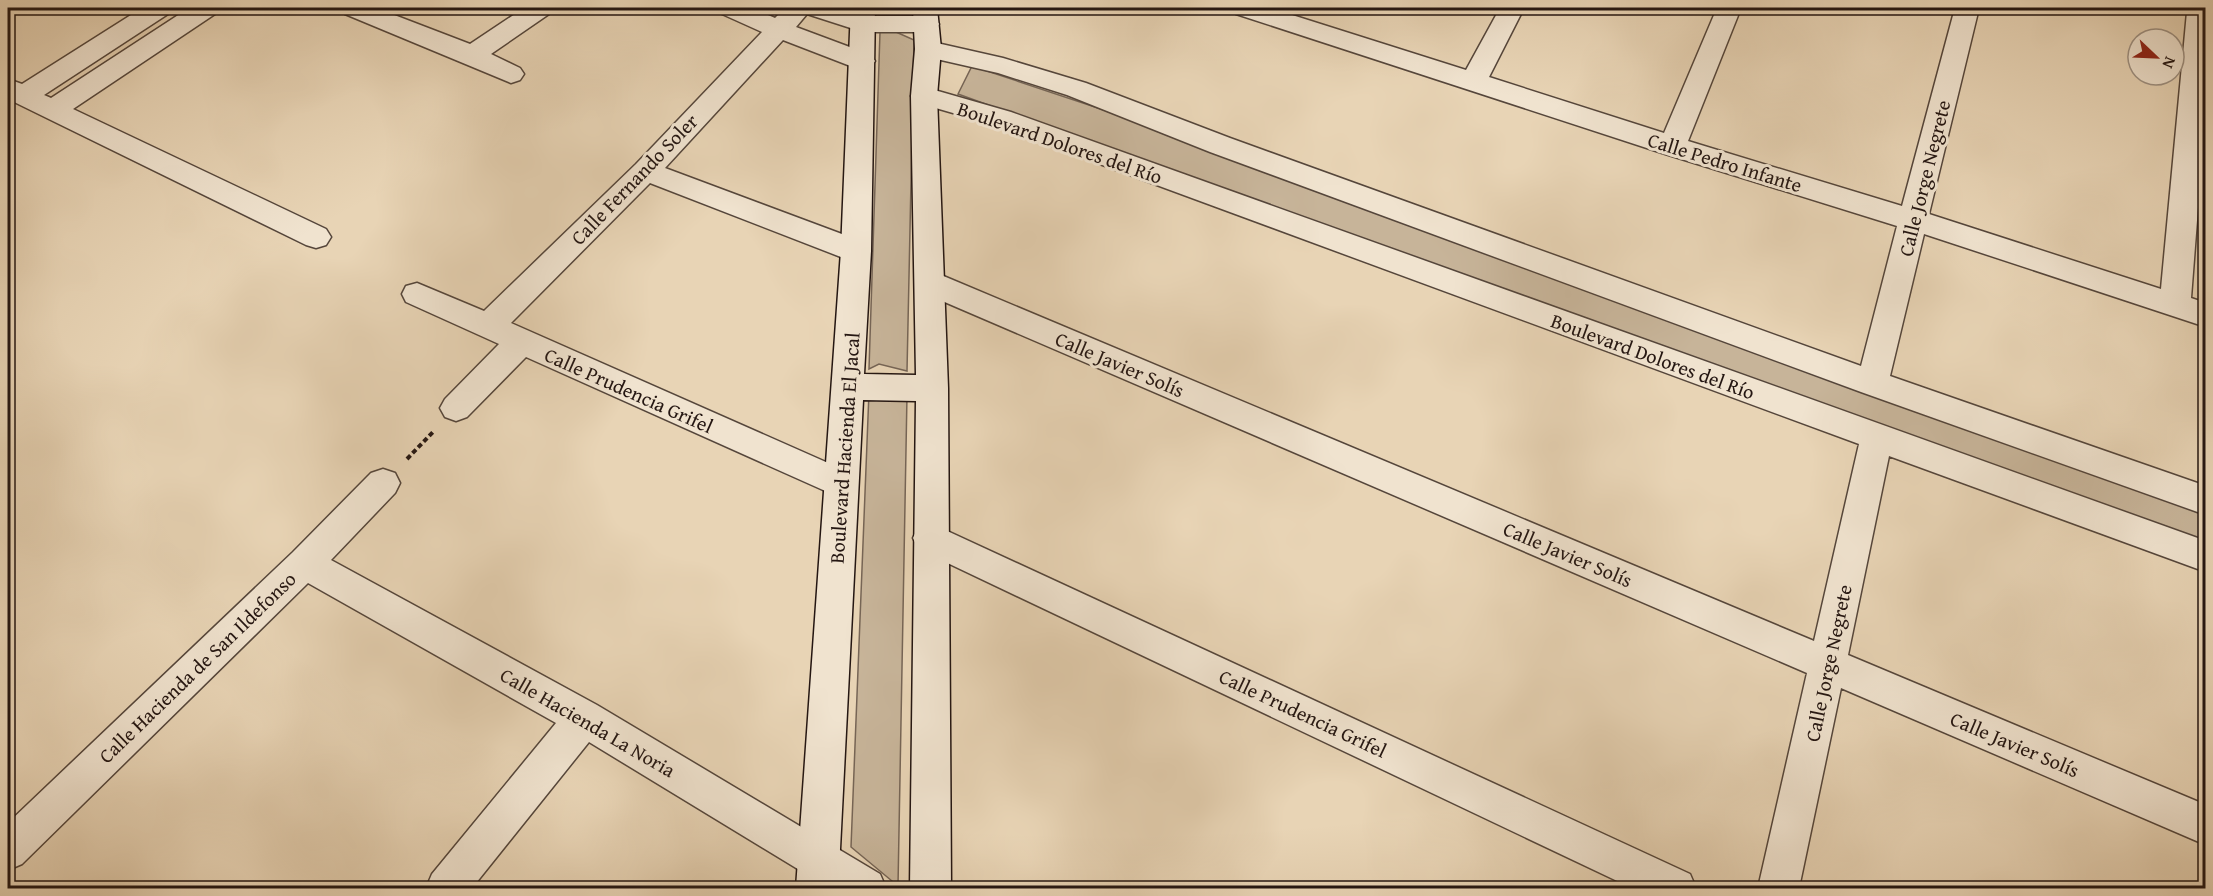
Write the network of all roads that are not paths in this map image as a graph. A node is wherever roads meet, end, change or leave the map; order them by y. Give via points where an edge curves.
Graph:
1 (159, 8) edge
2 (206, 8) edge
3 (354, 8) edge
4 (540, 8) edge
5 (731, 8) edge
6 (799, 8) edge
7 (814, 8) edge
8 (1245, 8) edge
9 (1512, 8) edge
10 (1729, 8) edge
11 (1967, 8) edge
12 (2196, 11) edge
13 (1277, 12) edge
14 (863, 16) edge
15 (926, 27) edge
16 (777, 29) junction
17 (472, 55) junction
18 (862, 61) junction
19 (511, 74) dead end
20 (1473, 82) junction
21 (15, 92) edge
22 (924, 96) junction
23 (52, 110) junction
24 (1220, 145) junction
25 (1672, 146) junction
26 (646, 171) junction
27 (1196, 189) junction
28 (1913, 220) junction
29 (316, 237) dead end
30 (856, 251) junction
31 (930, 283) junction
32 (417, 294) dead end
33 (2175, 305) junction
34 (2205, 315) edge
35 (488, 326) junction
36 (521, 342) junction
37 (1872, 383) junction
38 (848, 387) junction
39 (932, 388) junction
40 (456, 408) road end
41 (1876, 437) junction
42 (2118, 470) junction
43 (383, 483) road end
44 (842, 484) junction
45 (2205, 501) edge
46 (2110, 523) junction
47 (930, 538) junction
48 (2205, 557) edge
49 (305, 563) junction
50 (1828, 665) junction
51 (584, 718) junction
52 (2205, 825) edge
53 (8, 850) edge
54 (818, 874) edge
55 (446, 888) edge
56 (866, 888) edge
57 (931, 888) edge
58 (1676, 888) edge
59 (1778, 888) edge

1 - 21 street
2 - 23 street
3 - 17 street
4 - 17 street
5 - 16 street
6 - 16 street, Calle Fernando Soler
7 - 14 street
8 - 13 street, Calle Pedro Infante
9 - 20 street
10 - 25 street
11 - 28 street, Calle Jorge Negrete
12 - 33 street
13 - 20 street, Calle Pedro Infante
14 - 15 street
14 - 18 street, Boulevard Hacienda El Jacal
15 - 22 street
15 - 24 street via 975,58 1075,88
16 - 18 street
16 - 26 street, Calle Fernando Soler
17 - 19 street
18 - 30 street, Boulevard Hacienda El Jacal
20 - 25 street, Calle Pedro Infante
21 - 23 street
22 - 27 street, Boulevard Dolores del Río via 1001,118
22 - 31 street
23 - 29 street
24 - 27 street
24 - 37 street
25 - 28 street, Calle Pedro Infante
26 - 30 street
26 - 35 street, Calle Fernando Soler
27 - 41 street, Boulevard Dolores del Río
28 - 33 street, Calle Pedro Infante
28 - 37 street, Calle Jorge Negrete
30 - 38 street, Boulevard Hacienda El Jacal
31 - 39 street
31 - 50 street, Calle Javier Solís
32 - 35 street, Calle Prudencia Grifel
33 - 34 street, Calle Pedro Infante
35 - 36 street, Calle Prudencia Grifel
36 - 40 street
36 - 44 street, Calle Prudencia Grifel
37 - 42 street
38 - 39 street
38 - 44 street, Boulevard Hacienda El Jacal
39 - 47 street
41 - 46 street, Boulevard Dolores del Río
41 - 50 street, Calle Jorge Negrete
42 - 45 street
42 - 46 street
43 - 49 street, Calle Hacienda de San Ildefonso
44 - 54 street, Boulevard Hacienda El Jacal
46 - 48 street, Boulevard Dolores del Río
47 - 57 street
47 - 58 street, Calle Prudencia Grifel
49 - 51 street, Calle Hacienda La Noria
49 - 53 street, Calle Hacienda de San Ildefonso
50 - 52 street, Calle Javier Solís
50 - 59 street, Calle Jorge Negrete
51 - 54 street, Calle Hacienda La Noria
51 - 55 street
54 - 56 street, Calle Hacienda La Noria

